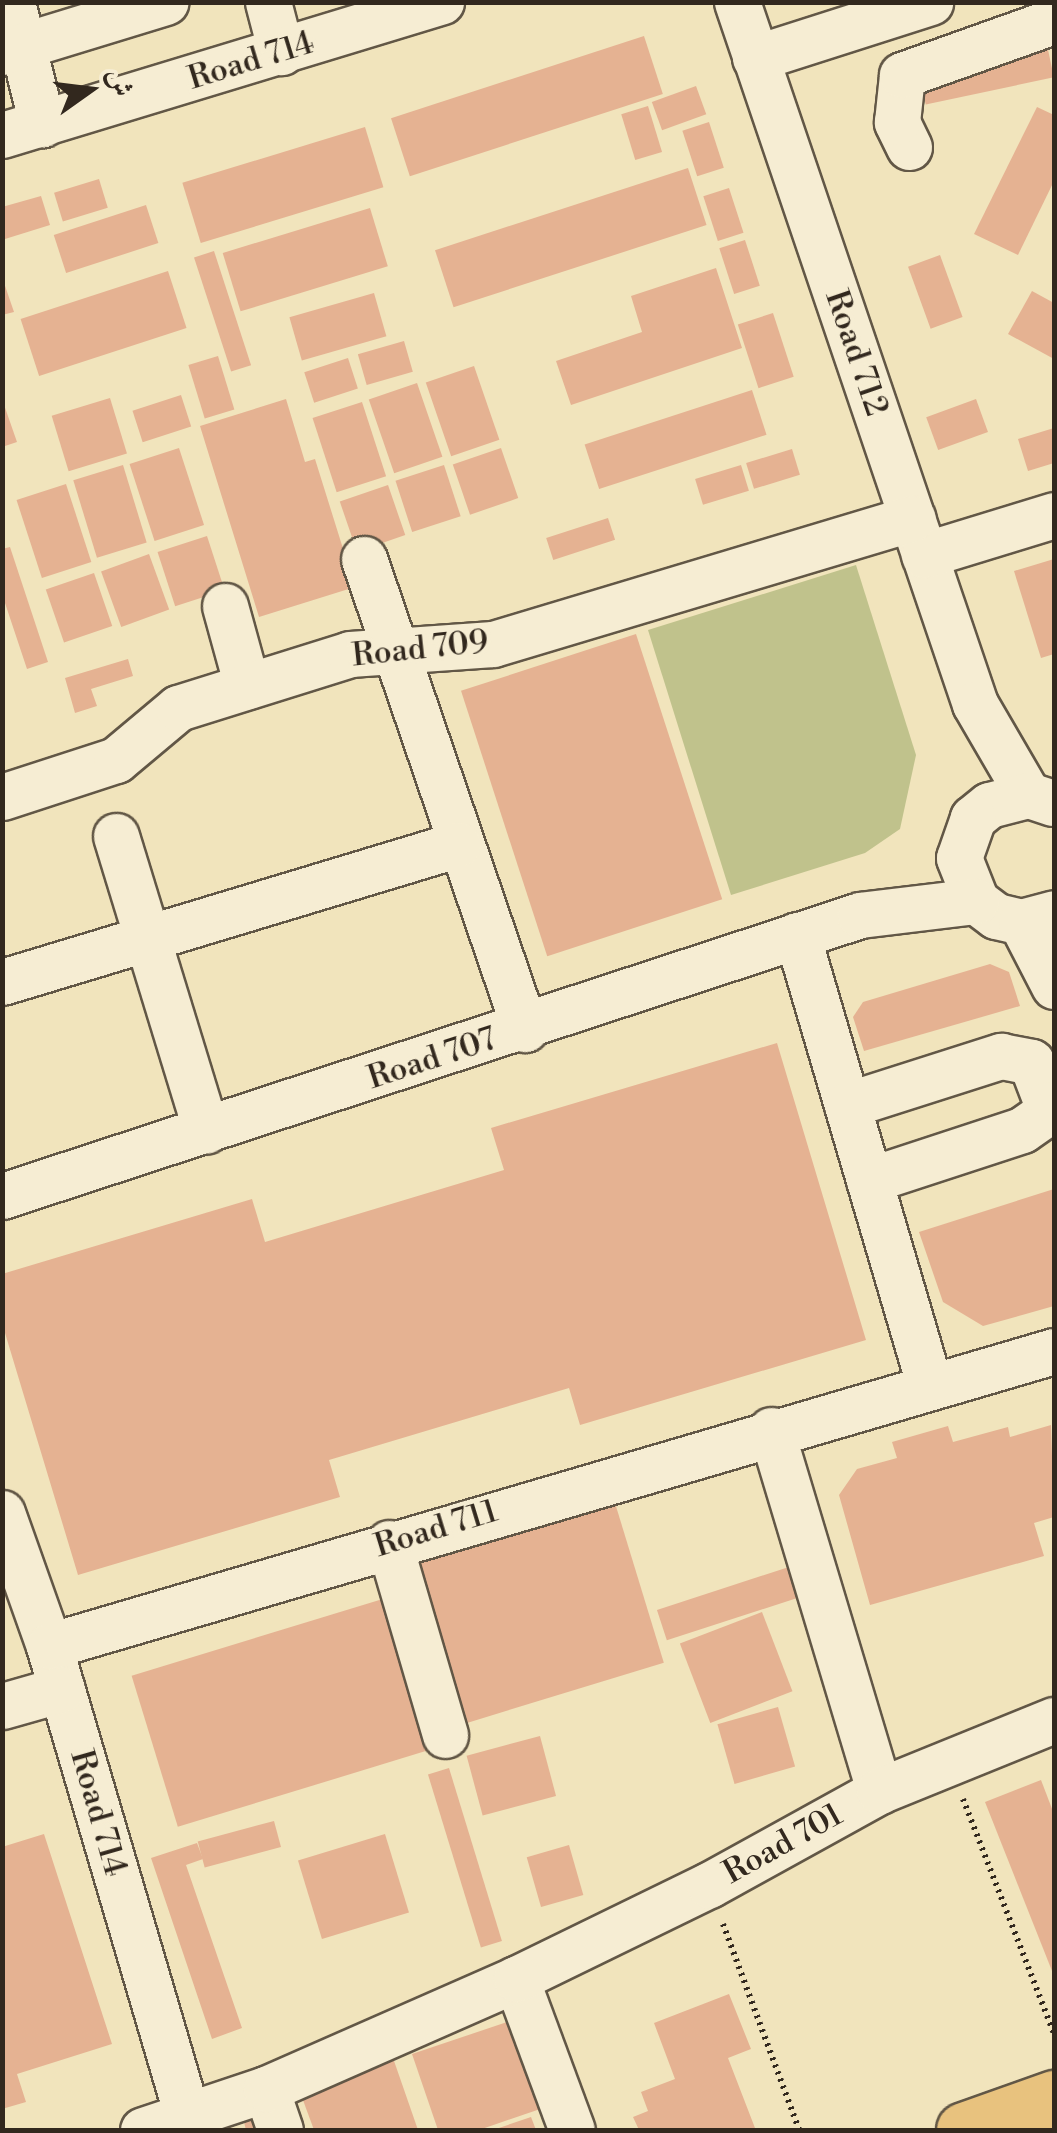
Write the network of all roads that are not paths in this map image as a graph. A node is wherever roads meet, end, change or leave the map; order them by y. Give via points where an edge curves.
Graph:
1 (12, 2) edge
2 (166, 2) edge
3 (268, 2) edge
4 (441, 2) edge
5 (736, 2) edge
6 (930, 2) edge
7 (393, 10) edge
8 (1033, 18) edge
9 (12, 50) edge
10 (281, 52) junction
11 (755, 58) junction
12 (22, 130) edge
13 (909, 147) dead end
14 (1054, 515) edge
15 (918, 536) junction
16 (364, 558) dead end
17 (225, 606) dead end
18 (391, 649) junction
19 (247, 686) junction
20 (976, 704) junction
21 (2, 797) edge
22 (1041, 800) edge
23 (116, 836) dead end
24 (966, 838) junction
25 (458, 844) junction
26 (976, 901) junction
27 (860, 915) junction
28 (1038, 917) edge
29 (797, 935) junction
30 (147, 938) junction
31 (2, 982) edge
32 (1054, 986) edge
33 (524, 1029) junction
34 (847, 1105) junction
35 (206, 1131) junction
36 (870, 1180) junction
37 (2, 1196) edge
38 (1054, 1352) edge
39 (929, 1384) junction
40 (770, 1430) junction
41 (2, 1513) edge
42 (389, 1544) junction
43 (42, 1626) junction
44 (62, 1690) junction
45 (2, 1706) edge
46 (1054, 1720) edge
47 (445, 1735) dead end
48 (879, 1791) junction
49 (516, 1978) junction
50 (1054, 2098) edge
51 (207, 2119) edge
52 (572, 2130) edge
53 (964, 2130) edge

1 - 9 street
2 - 9 street
3 - 10 street
4 - 7 street, Road 714
5 - 11 street, Road 712
6 - 11 street
7 - 10 street, Road 714
8 - 13 street via 902,75 897,122
9 - 12 street
10 - 12 street, Road 714
11 - 15 street, Road 712
14 - 15 street, Road 709
15 - 18 street, Road 709 via 493,644
15 - 20 street, Road 712
16 - 18 street
17 - 19 street
18 - 19 street, Road 709 via 350,654
18 - 25 street
19 - 21 street, Road 709 via 169,713 107,764
20 - 22 street, Road 712
20 - 24 street, Road 712
22 - 24 street, Road 707 via 1008,796
23 - 30 street
24 - 26 street
24 - 27 street, Road 707
25 - 30 street
25 - 33 street
26 - 27 street, Road 707
26 - 28 street
27 - 29 street, Road 707
28 - 32 street
29 - 33 street, Road 707
29 - 34 street
30 - 31 street
30 - 35 street
33 - 35 street, Road 707
34 - 36 street
34 - 36 street via 1001,1056 1031,1062 1038,1075 1046,1104 1033,1124
35 - 37 street, Road 707
36 - 39 street
38 - 39 street, Road 711
39 - 40 street, Road 711
40 - 42 street, Road 711
40 - 48 street
41 - 43 street, Road 714
42 - 43 street, Road 711 via 102,1630
42 - 47 street
43 - 44 street, Road 714
44 - 45 street
44 - 51 street, Road 714
46 - 48 street, Road 701
48 - 49 street, Road 701 via 709,1885
49 - 51 street, Road 701
49 - 52 street
50 - 53 main road

